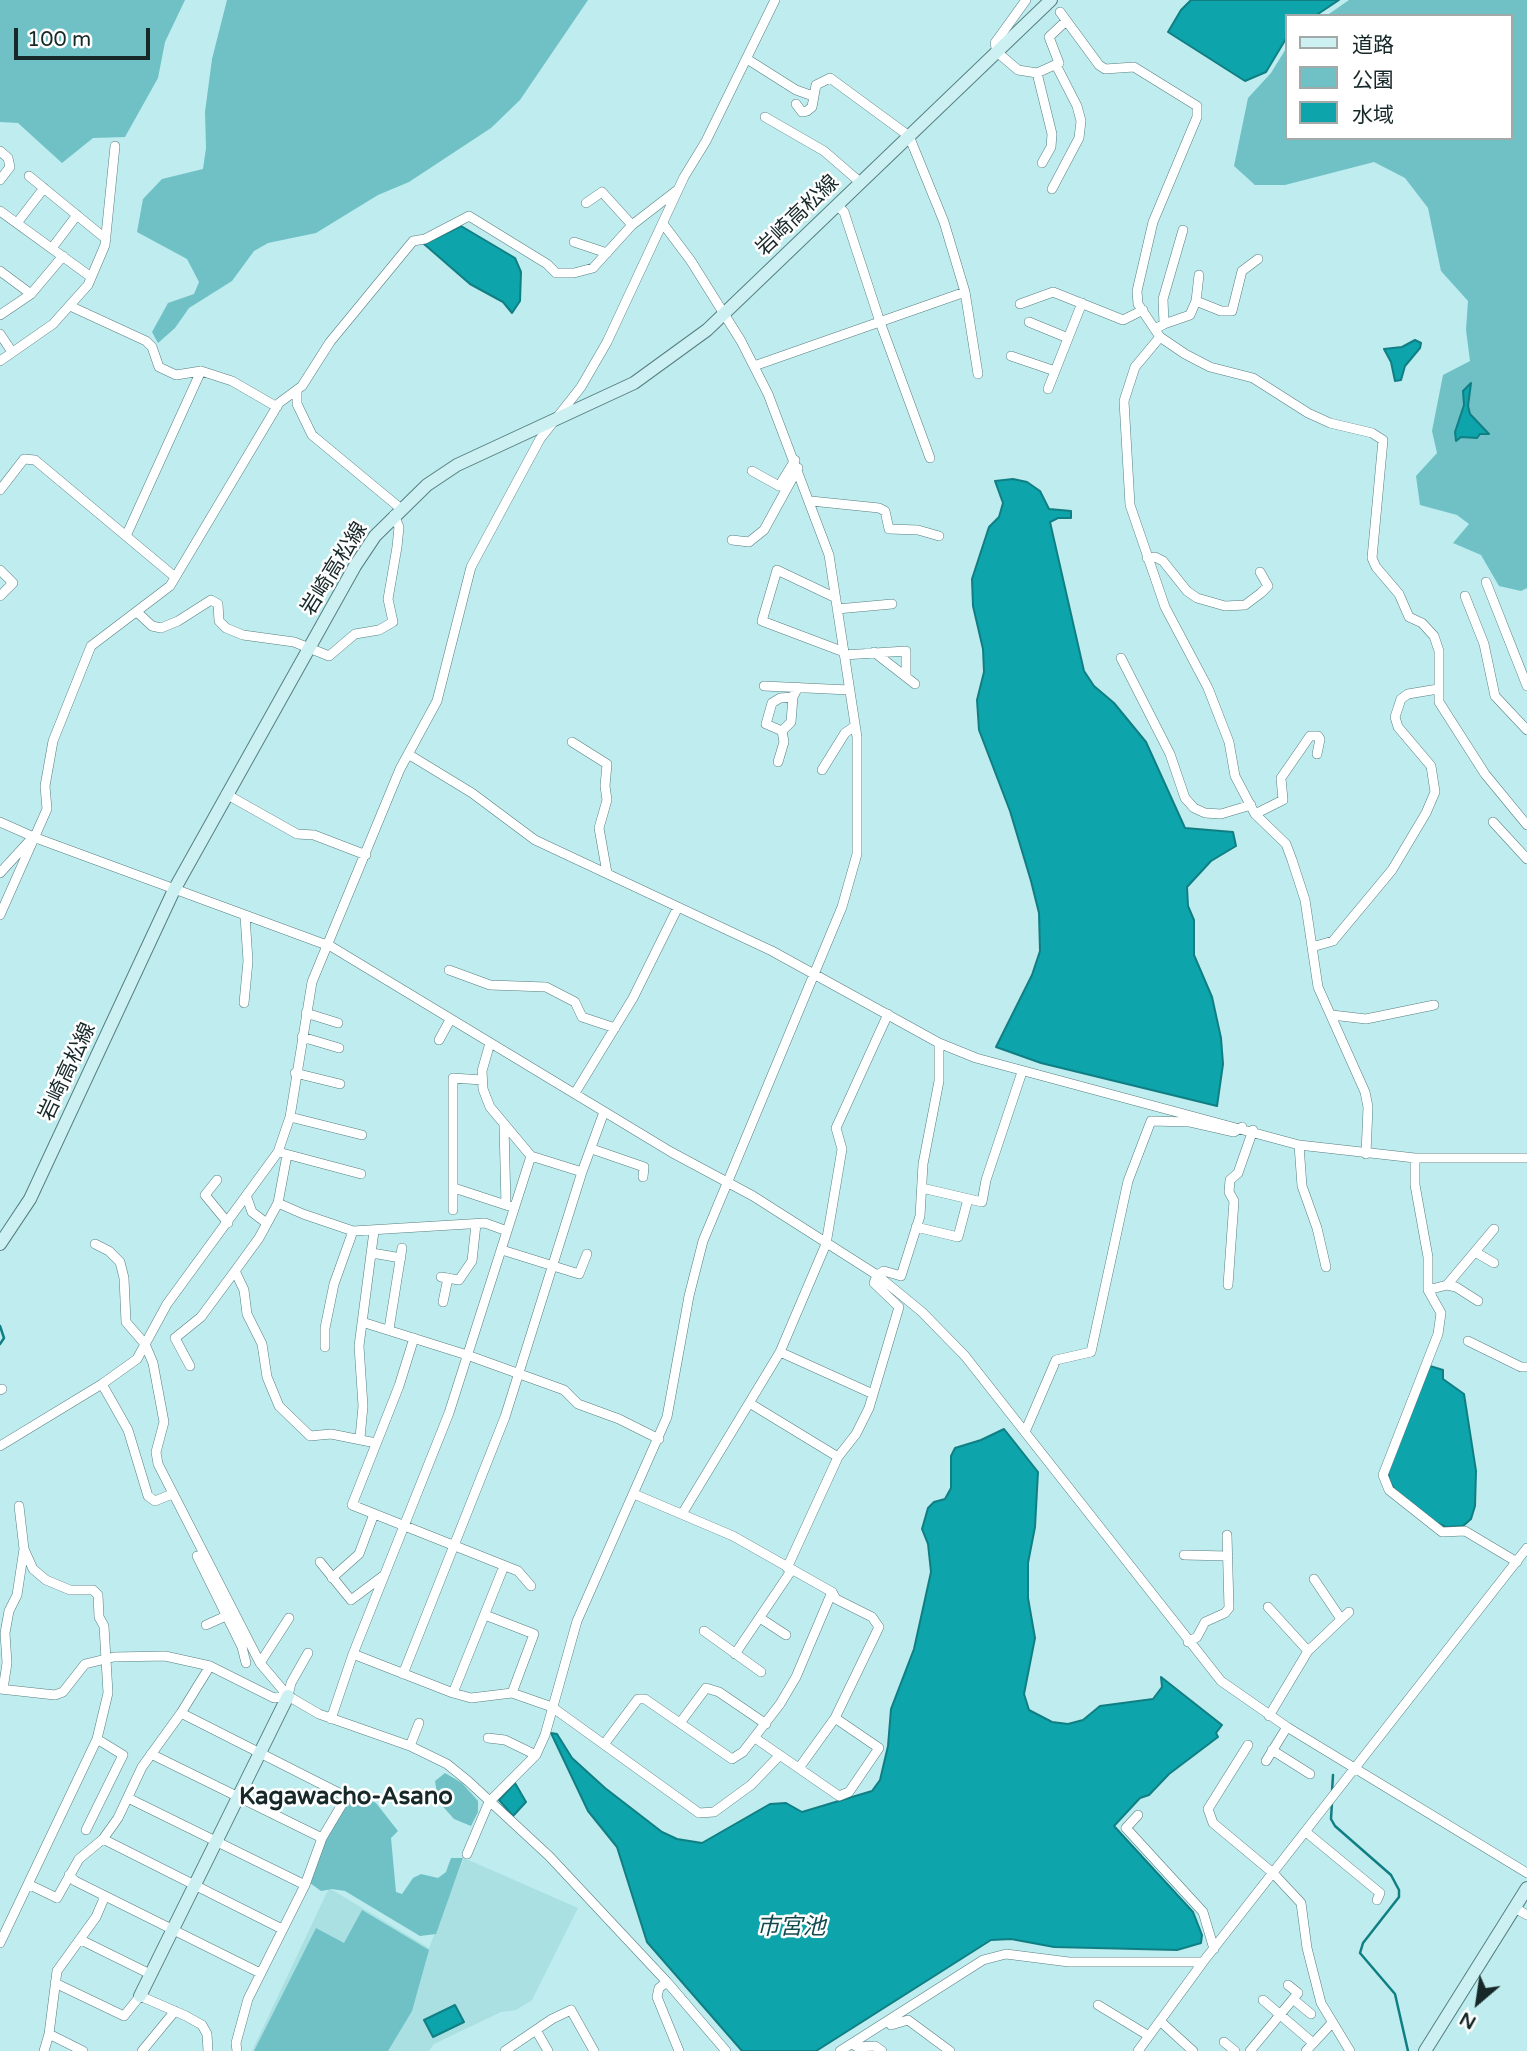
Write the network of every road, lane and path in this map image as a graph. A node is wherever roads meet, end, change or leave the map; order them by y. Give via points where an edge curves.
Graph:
1 (775, 0) edge
2 (1026, 0) edge
3 (1051, 0) edge
4 (1060, 12) dead end
5 (1066, 21) junction
6 (997, 52) junction
7 (747, 59) junction
8 (1056, 65) junction
9 (1037, 73) junction
10 (813, 96) junction
11 (796, 104) dead end
12 (765, 117) dead end
13 (909, 136) junction
14 (116, 146) dead end
15 (0, 151) edge
16 (1042, 163) dead end
17 (29, 176) dead end
18 (0, 180) edge
19 (861, 183) junction
20 (44, 188) junction
21 (679, 189) junction
22 (1052, 189) dead end
23 (586, 203) dead end
24 (837, 205) junction
25 (0, 211) edge
26 (77, 215) junction
27 (17, 223) junction
28 (632, 225) junction
29 (664, 225) junction
30 (1183, 230) dead end
31 (106, 239) junction
32 (574, 242) dead end
33 (52, 248) junction
34 (607, 253) junction
35 (63, 256) junction
36 (1258, 259) dead end
37 (0, 271) edge
38 (1199, 275) dead end
39 (91, 277) junction
40 (965, 292) junction
41 (31, 294) junction
42 (1196, 301) junction
43 (1082, 303) junction
44 (1020, 304) dead end
45 (70, 306) junction
46 (1143, 310) junction
47 (724, 313) junction
48 (0, 315) edge
49 (880, 322) junction
50 (1028, 322) dead end
51 (1160, 330) junction
52 (0, 334) edge
53 (1068, 338) junction
54 (12, 352) junction
55 (1011, 356) dead end
56 (0, 361) edge
57 (754, 366) junction
58 (201, 371) junction
59 (1055, 371) junction
60 (978, 374) dead end
61 (1048, 389) dead end
62 (297, 390) junction
63 (277, 407) junction
64 (556, 421) junction
65 (930, 458) dead end
66 (797, 464) junction
67 (752, 471) dead end
68 (0, 490) edge
69 (811, 501) junction
70 (397, 511) junction
71 (126, 536) junction
72 (939, 536) dead end
73 (732, 540) dead end
74 (1147, 558) junction
75 (0, 570) edge
76 (1260, 572) dead end
77 (175, 577) junction
78 (1486, 582) dead end
79 (0, 596) edge
80 (1465, 596) dead end
81 (836, 598) junction
82 (892, 604) dead end
83 (837, 609) junction
84 (137, 612) junction
85 (308, 649) junction
86 (874, 652) junction
87 (844, 654) junction
88 (1121, 658) dead end
89 (906, 677) junction
90 (915, 684) dead end
91 (764, 686) dead end
92 (1527, 686) edge
93 (798, 687) junction
94 (1438, 689) junction
95 (849, 690) junction
96 (793, 697) junction
97 (855, 726) junction
98 (1527, 730) edge
99 (782, 731) junction
100 (572, 742) dead end
101 (408, 754) junction
102 (1317, 754) dead end
103 (778, 762) dead end
104 (822, 770) dead end
105 (226, 794) junction
106 (1253, 810) junction
107 (0, 822) edge
108 (1493, 822) dead end
109 (1527, 825) edge
110 (34, 837) junction
111 (366, 855) junction
112 (1527, 859) edge
113 (0, 873) edge
114 (607, 873) junction
115 (174, 890) junction
116 (678, 906) junction
117 (0, 915) edge
118 (245, 916) junction
119 (326, 945) junction
120 (1312, 947) junction
121 (449, 970) dead end
122 (816, 973) junction
123 (244, 1003) dead end
124 (1434, 1004) dead end
125 (306, 1013) junction
126 (888, 1014) junction
127 (1332, 1015) junction
128 (450, 1020) junction
129 (338, 1023) dead end
130 (615, 1028) junction
131 (302, 1037) junction
132 (439, 1040) dead end
133 (490, 1043) junction
134 (939, 1043) junction
135 (339, 1048) dead end
136 (1023, 1072) junction
137 (295, 1073) junction
138 (482, 1080) junction
139 (340, 1084) dead end
140 (575, 1093) junction
141 (604, 1112) junction
142 (290, 1117) junction
143 (504, 1126) junction
144 (1242, 1127) junction
145 (1253, 1130) junction
146 (362, 1135) dead end
147 (1299, 1145) junction
148 (592, 1149) junction
149 (283, 1153) junction
150 (1366, 1154) junction
151 (531, 1156) junction
152 (1415, 1158) junction
153 (1527, 1158) edge
154 (582, 1172) junction
155 (361, 1174) dead end
156 (643, 1177) dead end
157 (217, 1180) dead end
158 (727, 1181) junction
159 (454, 1188) junction
160 (922, 1188) junction
161 (247, 1198) junction
162 (968, 1199) junction
163 (278, 1203) junction
164 (510, 1207) junction
165 (453, 1210) dead end
166 (265, 1222) junction
167 (228, 1223) junction
168 (476, 1224) junction
169 (916, 1227) junction
170 (1494, 1229) dead end
171 (352, 1231) junction
172 (374, 1231) junction
173 (507, 1231) junction
174 (0, 1244) edge
175 (94, 1244) dead end
176 (826, 1244) junction
177 (502, 1250) junction
178 (1475, 1252) junction
179 (372, 1254) junction
180 (587, 1254) dead end
181 (1494, 1263) dead end
182 (553, 1266) junction
183 (1326, 1267) dead end
184 (235, 1271) junction
185 (877, 1275) junction
186 (1228, 1285) dead end
187 (1447, 1285) junction
188 (1428, 1290) junction
189 (1478, 1301) dead end
190 (443, 1302) dead end
191 (362, 1322) junction
192 (389, 1329) junction
193 (414, 1338) junction
194 (1468, 1341) dead end
195 (145, 1344) junction
196 (325, 1347) dead end
197 (780, 1352) junction
198 (467, 1355) junction
199 (190, 1366) dead end
200 (1527, 1367) edge
201 (518, 1374) junction
202 (102, 1384) junction
203 (873, 1394) junction
204 (751, 1404) junction
205 (1026, 1432) junction
206 (360, 1438) junction
207 (659, 1439) junction
208 (376, 1443) junction
209 (0, 1446) edge
210 (838, 1457) junction
211 (172, 1494) junction
212 (634, 1494) junction
213 (19, 1506) dead end
214 (374, 1514) junction
215 (682, 1514) junction
216 (185, 1520) junction
217 (404, 1526) junction
218 (1227, 1535) dead end
219 (454, 1546) junction
220 (1527, 1548) edge
221 (24, 1549) junction
222 (1184, 1555) dead end
223 (1228, 1556) junction
224 (320, 1562) dead end
225 (1517, 1562) junction
226 (503, 1566) junction
227 (789, 1569) junction
228 (384, 1575) junction
229 (332, 1578) junction
230 (1314, 1579) dead end
231 (531, 1587) dead end
232 (832, 1592) junction
233 (1268, 1606) dead end
234 (485, 1615) junction
235 (226, 1616) junction
236 (289, 1618) dead end
237 (760, 1618) junction
238 (206, 1625) dead end
239 (704, 1631) dead end
240 (786, 1635) dead end
241 (1188, 1642) junction
242 (1308, 1651) junction
243 (308, 1653) dead end
244 (353, 1654) junction
245 (736, 1654) junction
246 (107, 1659) junction
247 (246, 1663) dead end
248 (260, 1663) junction
249 (210, 1666) junction
250 (761, 1672) dead end
251 (403, 1674) junction
252 (2, 1689) edge
253 (453, 1693) junction
254 (512, 1693) junction
255 (288, 1696) junction
256 (552, 1707) junction
257 (181, 1713) junction
258 (1269, 1716) junction
259 (835, 1718) junction
260 (331, 1719) junction
261 (419, 1723) dead end
262 (680, 1723) junction
263 (766, 1724) junction
264 (1287, 1727) junction
265 (488, 1738) dead end
266 (755, 1738) junction
267 (97, 1739) junction
268 (605, 1743) junction
269 (1248, 1745) dead end
270 (410, 1746) junction
271 (1272, 1750) junction
272 (259, 1752) junction
273 (151, 1754) junction
274 (536, 1755) junction
275 (779, 1756) junction
276 (1266, 1761) dead end
277 (799, 1768) junction
278 (1356, 1768) junction
279 (1310, 1774) dead end
280 (237, 1796) junction
281 (128, 1798) junction
282 (489, 1802) junction
283 (1138, 1815) dead end
284 (86, 1830) dead end
285 (1306, 1832) junction
286 (103, 1839) junction
287 (322, 1839) junction
288 (216, 1840) junction
289 (467, 1854) dead end
290 (1273, 1873) junction
291 (1527, 1873) edge
292 (69, 1875) junction
293 (194, 1884) junction
294 (30, 1885) junction
295 (305, 1885) junction
296 (1527, 1888) edge
297 (105, 1896) junction
298 (1377, 1900) dead end
299 (1515, 1908) junction
300 (1527, 1915) edge
301 (172, 1929) junction
302 (282, 1929) junction
303 (81, 1940) junction
304 (0, 1943) edge
305 (1213, 1949) junction
306 (1203, 1962) junction
307 (260, 1973) junction
308 (150, 1974) junction
309 (667, 1982) junction
310 (55, 1983) junction
311 (1288, 1985) dead end
312 (139, 1996) junction
313 (1293, 1999) junction
314 (1263, 2000) dead end
315 (1098, 2005) dead end
316 (175, 2011) junction
317 (1311, 2014) dead end
318 (1280, 2015) junction
319 (1160, 2021) junction
320 (1332, 2023) junction
321 (883, 2024) junction
322 (536, 2030) junction
323 (50, 2034) junction
324 (1149, 2036) junction
325 (1224, 2042) dead end
326 (1313, 2043) junction
327 (852, 2044) junction
328 (44, 2051) edge
329 (83, 2051) edge
330 (142, 2051) edge
331 (208, 2051) edge
332 (237, 2051) edge
333 (506, 2051) edge
334 (548, 2051) edge
335 (594, 2051) edge
336 (679, 2051) edge
337 (726, 2051) edge
338 (840, 2051) edge
339 (882, 2051) edge
340 (950, 2051) edge
341 (1138, 2051) edge
342 (1193, 2051) edge
343 (1235, 2051) edge
344 (1250, 2051) edge
345 (1306, 2051) edge
346 (1350, 2051) edge
347 (1425, 2051) edge

1 - 7 street
2 - 6 street via 998,35
3 - 6 main road, 岩崎高松線
4 - 5 street
5 - 8 street via 1049,37
5 - 46 street via 1105,69 1133,67 1197,106 1197,117 1153,222 1137,291
6 - 9 street via 1018,70
6 - 13 main road, 岩崎高松線
7 - 10 street
7 - 21 street
8 - 9 street
8 - 22 street via 1081,121 1079,138
9 - 16 street via 1052,134
10 - 11 street via 807,111 802,112
10 - 13 street via 816,85 830,78
12 - 19 street via 824,152
13 - 19 main road, 岩崎高松線
13 - 40 street via 944,222
14 - 31 street
15 - 18 street via 10,167
17 - 20 street
19 - 24 main road, 岩崎高松線
20 - 26 street
20 - 27 street
21 - 28 street
21 - 29 street
23 - 28 street via 602,192
24 - 47 main road, 岩崎高松線
24 - 49 street via 844,212
25 - 27 street
26 - 31 street
26 - 33 street
27 - 33 street
28 - 34 street
29 - 47 street
29 - 64 street via 597,360
30 - 51 street via 1163,299
31 - 39 street
32 - 34 street
33 - 35 street
34 - 62 street via 593,268 556,273 469,216 413,241
35 - 39 street
35 - 41 street
36 - 42 street via 1242,271 1232,311 1221,312
37 - 41 street
38 - 42 street
39 - 45 street
40 - 49 street
40 - 60 street
41 - 48 street
42 - 51 street via 1190,315
43 - 44 street via 1053,292
43 - 46 street via 1123,320
43 - 53 street
45 - 54 street via 53,324
45 - 58 street via 146,341 159,367 176,375
46 - 51 street
47 - 57 street
47 - 64 main road, 岩崎高松線 via 634,383
49 - 57 street
49 - 65 street
50 - 53 street
51 - 74 street via 1135,367 1124,401 1130,505
51 - 94 street via 1210,367 1254,378 1308,413 1383,440 1372,558 1399,594 1409,617 1434,636
52 - 54 street
53 - 59 street
54 - 56 street
55 - 59 street
57 - 66 street
58 - 63 street via 232,381
58 - 71 street
59 - 61 street
62 - 63 street
62 - 70 street via 297,404 312,435
63 - 77 street
64 - 70 main road, 岩崎高松線 via 457,465
64 - 101 street via 540,439 471,567 437,701
66 - 67 street via 779,486
66 - 69 street
66 - 73 street via 764,530 749,542
68 - 71 street via 24,459 35,460
69 - 72 street via 878,508 885,511 889,529
69 - 81 street via 829,555
70 - 85 main road, 岩崎高松線 via 355,566
70 - 85 street via 397,547 388,599 393,622 355,634 329,656
71 - 77 street
74 - 76 street via 1163,561 1197,598 1225,606 1245,606 1261,593 1268,586
74 - 106 street via 1165,607 1208,688 1229,742 1235,776
75 - 79 street via 13,583
77 - 84 street
78 - 92 street
80 - 98 street via 1485,644 1495,696
81 - 83 street
81 - 87 street via 777,570 762,621
82 - 83 street
83 - 87 street
84 - 85 street via 161,628 211,600 218,604 219,621 226,628
84 - 110 street via 91,646 85,657 53,741 45,786 47,809
85 - 105 main road, 岩崎高松線
86 - 87 street
86 - 89 street
86 - 89 street via 906,651
87 - 95 street
88 - 106 street via 1170,754 1185,798 1205,813
89 - 90 street
91 - 93 street
93 - 95 street
93 - 96 street
94 - 109 street via 1439,702 1478,764
94 - 120 street via 1408,694 1401,699 1395,717 1398,727 1431,766 1435,792 1426,813 1392,870 1333,942
95 - 97 street
96 - 99 street via 791,722
96 - 99 street via 772,703 766,724
97 - 104 street via 845,733
97 - 122 street via 857,854 851,884
99 - 103 street
100 - 114 street via 607,765 607,800 599,828
101 - 111 street
101 - 114 street via 472,793 535,840
102 - 106 street via 1320,739 1310,736 1281,778 1283,800
105 - 111 street via 297,834 314,835
105 - 115 main road, 岩崎高松線
106 - 120 street via 1286,844 1305,900
107 - 110 street
108 - 112 street
110 - 113 street
110 - 115 street
110 - 117 street
111 - 119 street
114 - 116 street
115 - 118 street
115 - 174 main road, 岩崎高松線 via 30,1199
116 - 122 street
116 - 130 street
118 - 119 street
118 - 123 street via 248,961
119 - 125 street
119 - 128 street
120 - 127 street via 1318,987
121 - 130 street via 490,985 547,987 575,1002 582,1017
122 - 126 street
122 - 158 street
124 - 127 street via 1366,1019
125 - 129 street
125 - 131 street
126 - 134 street
126 - 176 street via 836,1128 842,1149
127 - 150 street via 1366,1093
128 - 132 street
128 - 133 street
130 - 140 street
131 - 135 street
131 - 137 street
133 - 138 street
133 - 140 street
134 - 136 street
134 - 160 street via 939,1081
136 - 144 street
136 - 162 street via 982,1202
137 - 139 street
137 - 142 street
138 - 143 street via 490,1107
138 - 159 street via 453,1078
140 - 141 street
141 - 148 street
141 - 158 street
142 - 146 street
142 - 149 street
143 - 151 street
143 - 164 street
144 - 145 street
144 - 205 street via 1234,1132 1190,1122 1151,1121 1128,1181 1091,1352 1056,1360
145 - 147 street
145 - 186 street via 1238,1173 1230,1180 1234,1201
147 - 150 street
147 - 183 street via 1302,1186
148 - 154 street
148 - 156 street via 644,1167
149 - 155 street
149 - 161 street
149 - 163 street
150 - 152 street
151 - 154 street
151 - 164 street
152 - 153 street
152 - 188 street
154 - 182 street
157 - 167 street via 205,1195
158 - 176 street
158 - 207 street via 695,1270 672,1399
159 - 164 street
159 - 165 street
160 - 162 street
160 - 169 street
161 - 166 street via 252,1212
161 - 167 street
162 - 169 street via 958,1237
163 - 166 street
163 - 171 street
164 - 173 street
166 - 184 street
167 - 195 street via 167,1304
168 - 172 street
168 - 173 street
168 - 190 street via 472,1261 459,1280 444,1278
169 - 185 street via 901,1276 884,1271
170 - 178 street
171 - 172 street
171 - 196 street via 334,1284
172 - 179 street
173 - 177 street
175 - 195 street via 120,1262 126,1322
176 - 185 street
176 - 197 street
177 - 182 street
177 - 198 street
178 - 181 street
178 - 187 street
179 - 191 street
179 - 192 street via 401,1253
180 - 182 street via 579,1274
182 - 201 street
184 - 199 street via 201,1317 175,1338
184 - 206 street via 279,1406 310,1436
185 - 203 street via 877,1289 899,1307
185 - 205 street via 951,1340
187 - 188 street
187 - 189 street
188 - 225 street via 1441,1313 1438,1334 1383,1475 1389,1490 1442,1532 1465,1531
191 - 192 street
191 - 206 street
192 - 193 street
193 - 198 street
193 - 208 street
194 - 200 street
195 - 202 street via 137,1359
195 - 211 street via 164,1422 156,1452
197 - 203 street
197 - 204 street
198 - 201 street
198 - 217 street
201 - 207 street via 564,1390 578,1404
201 - 219 street
202 - 209 street
202 - 211 street via 128,1430 148,1496 155,1501
203 - 210 street via 856,1434
204 - 210 street
204 - 215 street
205 - 241 street
206 - 208 street
207 - 212 street
208 - 214 street via 352,1505
210 - 227 street
211 - 216 street
212 - 215 street
212 - 256 street via 577,1621
213 - 221 street
214 - 217 street
214 - 229 street via 359,1554
215 - 227 street via 733,1536
216 - 235 street via 180,1522
216 - 248 street
217 - 219 street
217 - 228 street
218 - 223 street
219 - 226 street
219 - 251 street
220 - 225 street
221 - 246 street via 33,1569 46,1580 98,1595
221 - 252 street via 5,1633 7,1663
222 - 223 street
223 - 241 street via 1229,1608 1205,1622 1197,1637
224 - 229 street
225 - 278 street
226 - 231 street via 518,1571
226 - 234 street
227 - 232 street
227 - 237 street
228 - 229 street via 351,1600
228 - 244 street
230 - 242 street via 1345,1616
232 - 259 street via 879,1626
232 - 263 street via 796,1676
233 - 242 street
234 - 253 street
234 - 254 street via 534,1634
235 - 238 street
235 - 247 street
236 - 248 street
237 - 240 street
237 - 245 street
239 - 245 street
241 - 258 street via 1220,1681
242 - 258 street
243 - 255 street
244 - 251 street
244 - 260 street
245 - 250 street
246 - 249 street via 164,1656
246 - 252 street via 80,1667 68,1687 55,1695
246 - 267 street via 106,1711
248 - 255 street
249 - 255 street via 274,1698
249 - 257 street
251 - 253 street
253 - 254 street via 485,1698
254 - 256 street
255 - 260 street
255 - 272 main road
256 - 268 street
256 - 274 street
257 - 272 street
257 - 273 street
258 - 264 street
259 - 277 street
259 - 277 street via 880,1748 849,1792 839,1796
260 - 270 street
261 - 270 street
262 - 263 street via 706,1688 712,1688
262 - 266 street via 732,1759
262 - 268 street via 638,1699
263 - 266 street
264 - 271 street
264 - 278 street
265 - 274 street via 505,1740
266 - 275 street
267 - 284 street via 123,1755
267 - 294 street
268 - 275 street via 699,1813 714,1812 751,1785
269 - 290 street via 1208,1809 1213,1823
270 - 282 street via 447,1764
271 - 276 street
271 - 279 street
272 - 280 main road
272 - 287 street via 343,1794 344,1801
273 - 280 street
273 - 281 street
274 - 282 street
275 - 277 street
278 - 285 street
278 - 291 street
280 - 287 street
280 - 288 main road
281 - 286 street
281 - 288 street
282 - 289 street
282 - 309 street via 549,1856
283 - 305 street via 1126,1828 1203,1912
285 - 290 street
285 - 298 street via 1380,1893
286 - 292 street via 79,1859
286 - 293 street
287 - 295 street
288 - 293 main road
288 - 295 street
290 - 305 street
290 - 320 street via 1301,1903 1321,2003
292 - 294 street via 57,1898
292 - 297 street
293 - 301 main road
293 - 302 street
294 - 304 street
295 - 302 street
296 - 299 main road
297 - 301 street
297 - 303 street
299 - 300 street
299 - 347 main road
301 - 307 street
301 - 308 main road
302 - 307 street
303 - 308 street
303 - 310 street via 57,1971
305 - 306 street
306 - 319 street
306 - 321 street via 1069,1962 1006,1954 984,1960
307 - 332 street via 241,2022
308 - 312 main road
309 - 336 street via 657,1997
309 - 337 street
310 - 312 street via 124,2016
310 - 323 street
311 - 313 street via 1298,1993
312 - 316 street
313 - 317 street
313 - 318 street
314 - 318 street
315 - 324 street
316 - 330 street
316 - 331 street via 202,2025
318 - 326 street
318 - 344 street
319 - 324 street
319 - 342 street
320 - 326 street
320 - 346 street
321 - 327 street
321 - 340 street via 888,2027 908,2020
322 - 333 street
322 - 334 street
322 - 335 street via 571,2010
323 - 328 street
323 - 329 street
324 - 341 street
325 - 343 street
326 - 345 street
327 - 338 street
327 - 339 street

